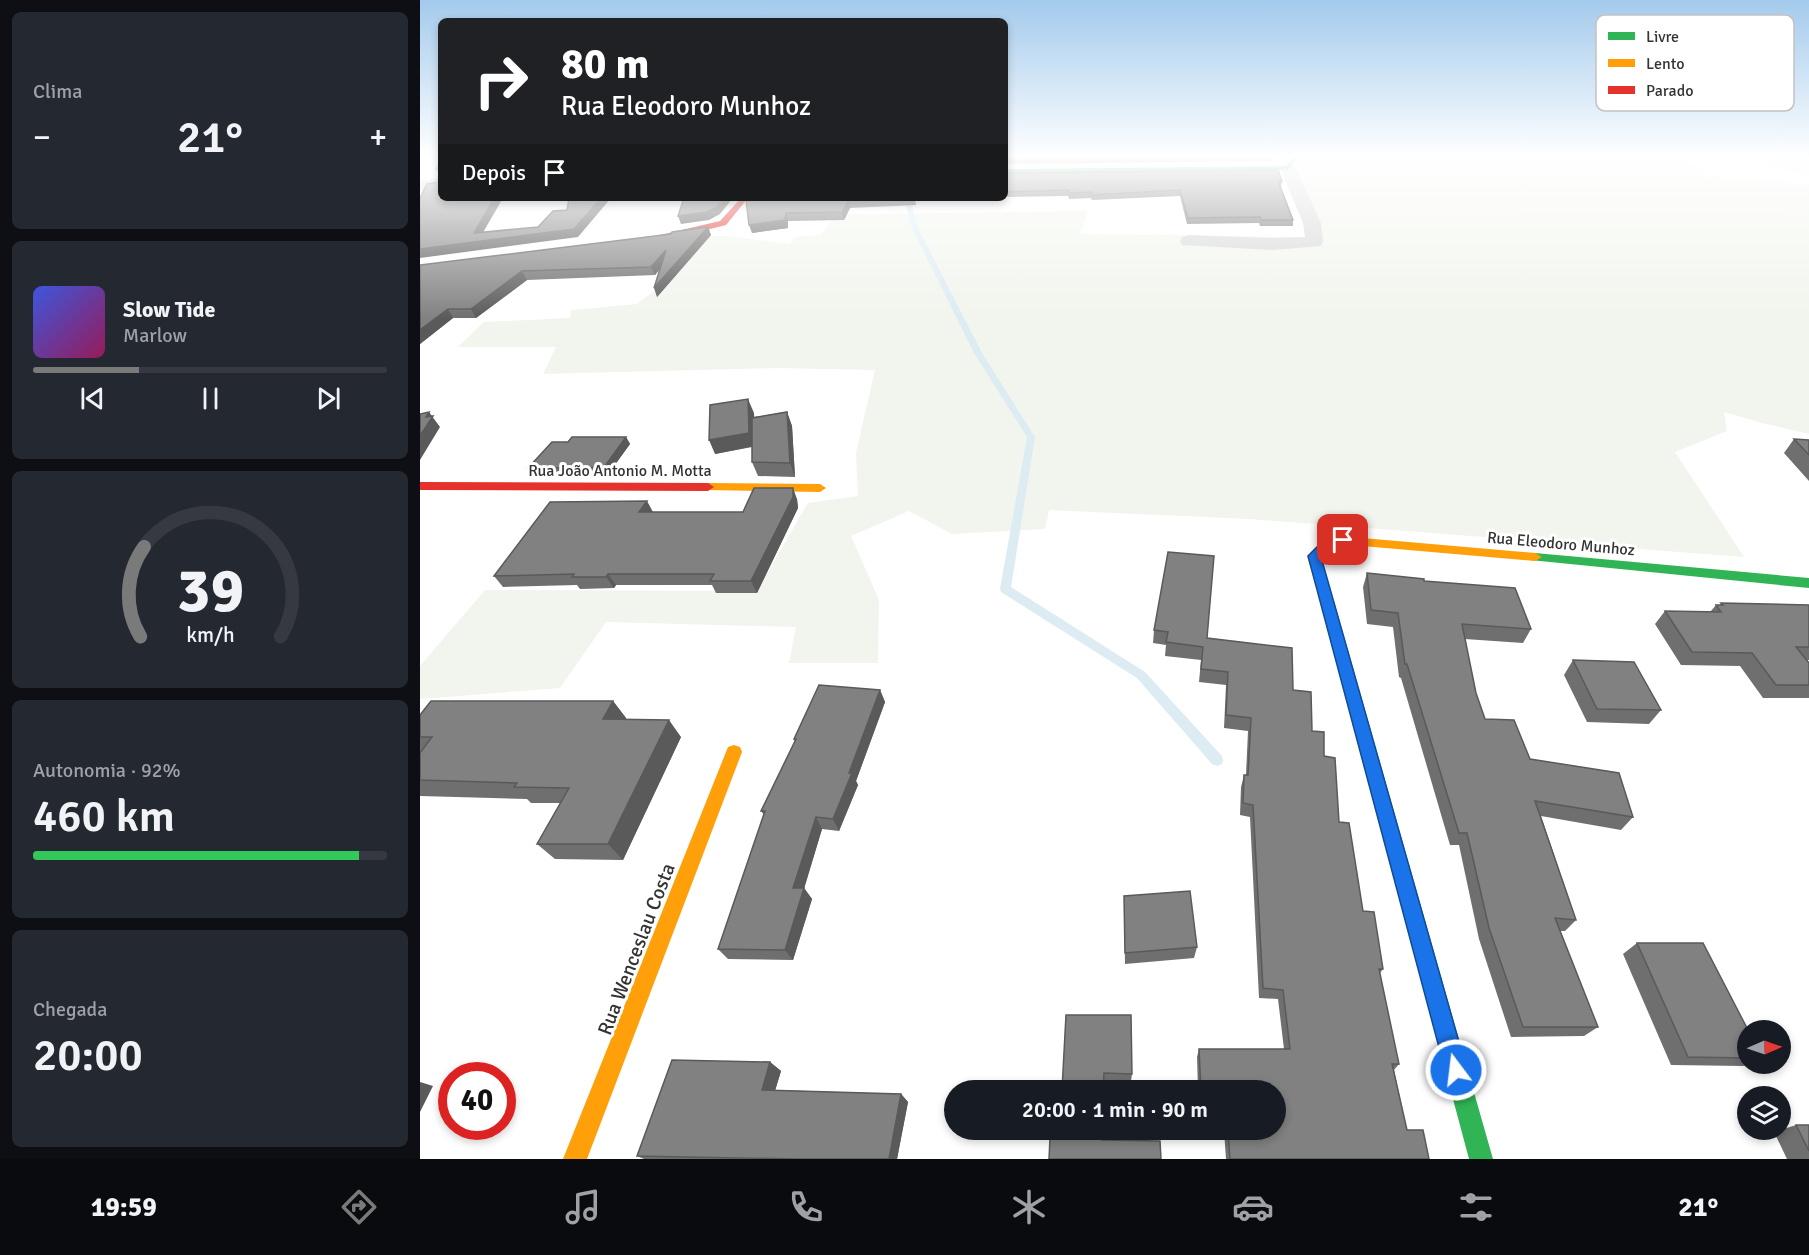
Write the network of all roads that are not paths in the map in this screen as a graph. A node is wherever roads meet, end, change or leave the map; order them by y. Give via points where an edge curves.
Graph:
1 (735, 210) edge
2 (1306, 210) edge
3 (652, 236) edge
4 (1189, 241) dead end
5 (420, 486) edge
6 (820, 488) dead end
7 (1809, 583) edge
8 (734, 752) dead end
9 (575, 1159) edge
10 (1481, 1159) edge

1 - 3 street via 714,227
2 - 4 street via 1314,242
5 - 6 street, Rua João Antonio M. Motta
7 - 10 street, Rua Eleodoro Munhoz via 1367,541 1327,544 1314,556
8 - 9 street, Rua Wenceslau Costa

